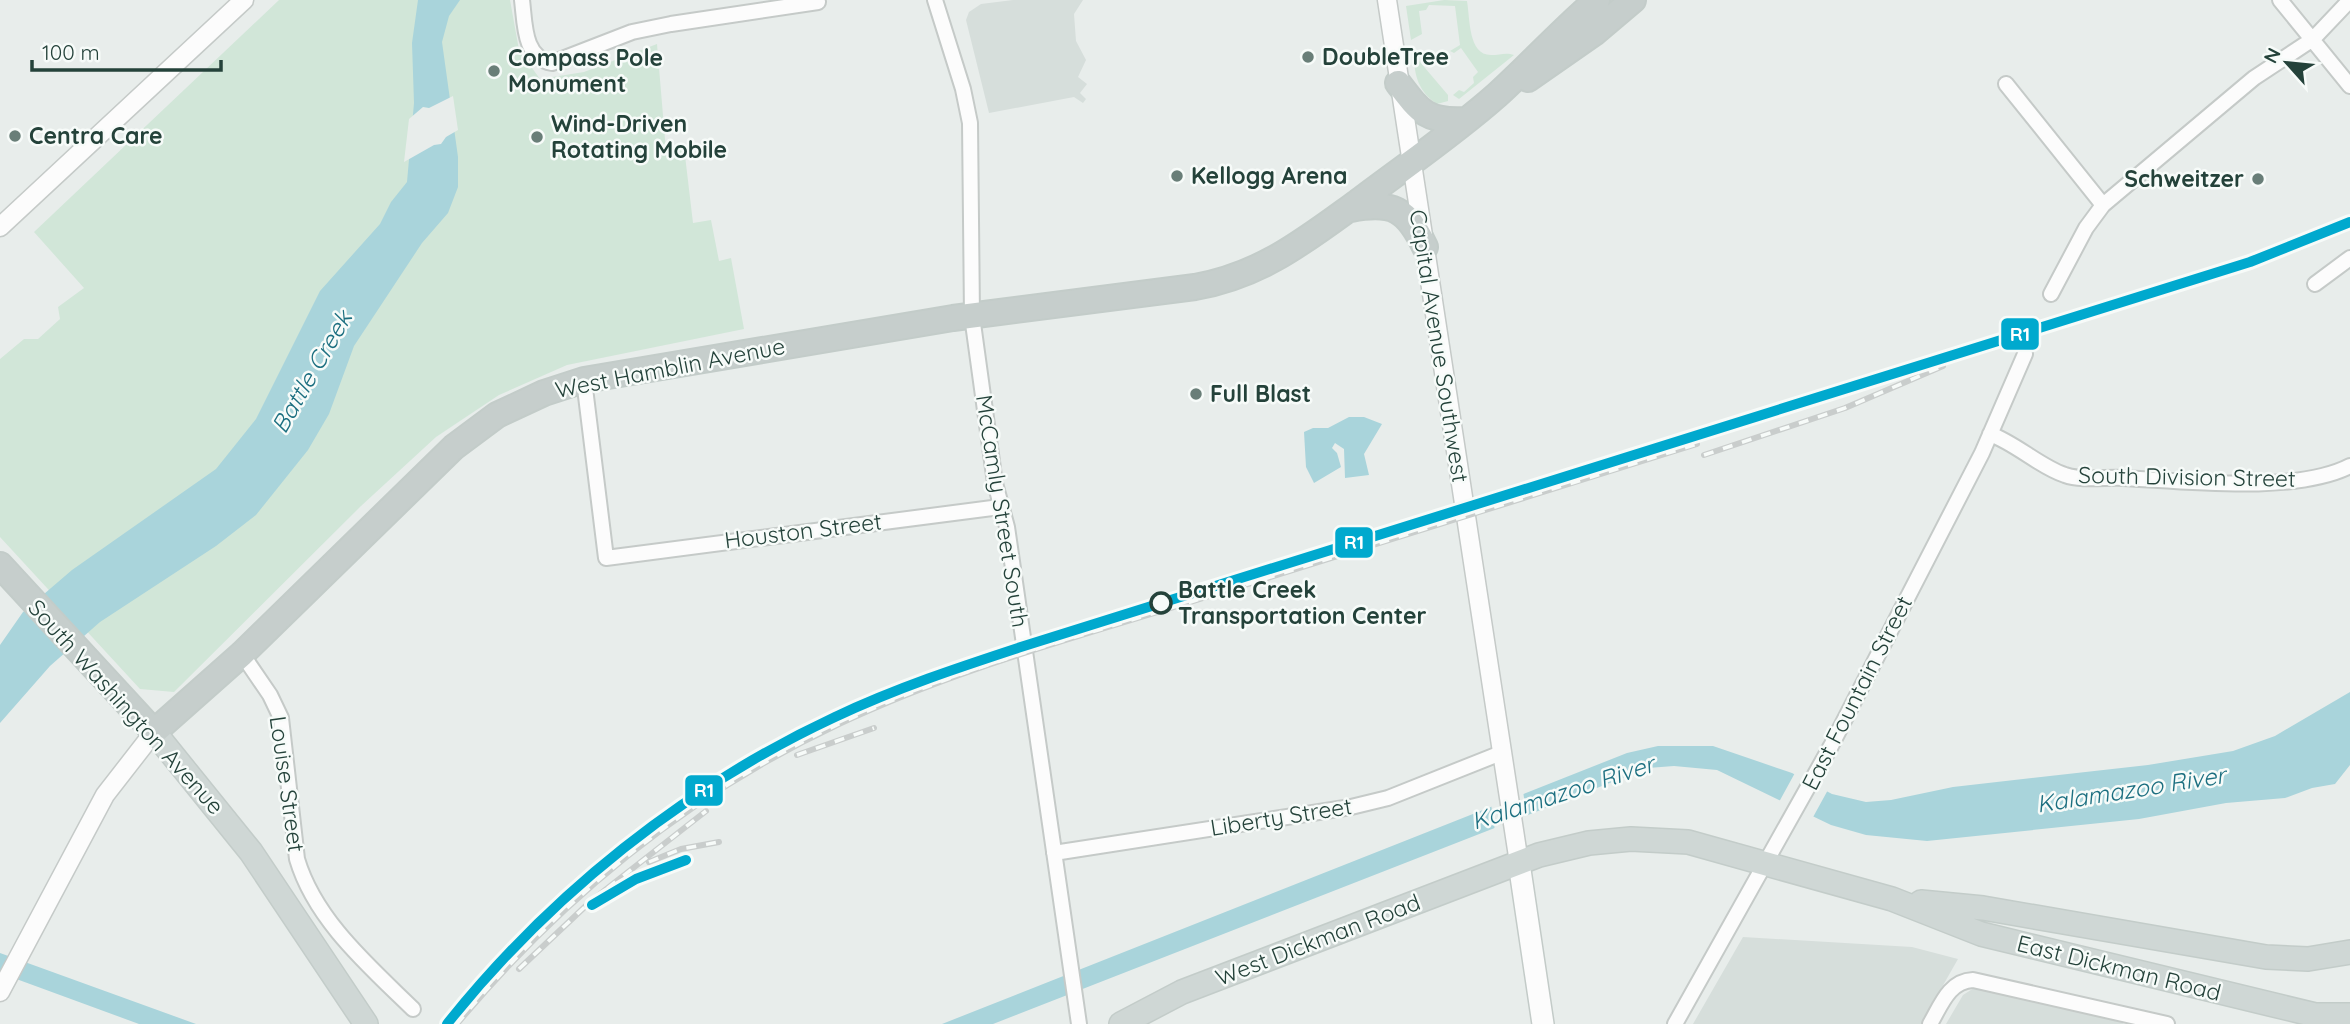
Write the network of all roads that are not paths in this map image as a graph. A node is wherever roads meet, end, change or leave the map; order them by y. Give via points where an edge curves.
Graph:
1 (244, 0) edge
2 (522, 0) edge
3 (935, 0) edge
4 (1387, 0) edge
5 (2280, 0) edge
6 (2349, 1) edge
7 (818, 2) dead end
8 (1612, 4) edge
9 (2313, 39) junction
10 (1398, 83) junction
11 (2006, 84) dead end
12 (2350, 86) edge
13 (1465, 120) junction
14 (1411, 163) junction
15 (2103, 205) junction
16 (1347, 209) junction
17 (0, 227) edge
18 (1425, 247) junction
19 (2350, 258) edge
20 (2315, 284) dead end
21 (2051, 294) dead end
22 (972, 316) junction
23 (2025, 354) dead end
24 (584, 380) junction
25 (1990, 434) junction
26 (2350, 467) edge
27 (1000, 507) junction
28 (0, 565) edge
29 (242, 654) junction
30 (155, 732) junction
31 (1501, 753) junction
32 (1054, 853) junction
33 (1766, 862) junction
34 (1519, 863) junction
35 (1892, 899) junction
36 (2350, 952) edge
37 (0, 992) edge
38 (413, 1009) dead end
39 (2350, 1015) edge
40 (2149, 1022) edge
41 (366, 1024) edge
42 (1079, 1024) edge
43 (1121, 1024) edge
44 (1543, 1024) edge
45 (1675, 1024) edge
46 (1930, 1024) edge
47 (2167, 1024) edge

1 - 17 street
2 - 7 street via 528,43 537,57 558,62 632,32 694,18
3 - 22 street, McCamly Street South via 972,134
4 - 10 street, Capital Avenue Southwest
5 - 9 street
6 - 9 street
8 - 13 highway, West Hamblin Avenue via 1540,73 1496,96
9 - 12 street
9 - 15 street via 2254,78
10 - 13 highway via 1423,114 1441,121
10 - 14 street, Capital Avenue Southwest
11 - 15 street
13 - 14 highway, West Hamblin Avenue
14 - 16 highway, West Hamblin Avenue
14 - 18 street, Capital Avenue Southwest
15 - 21 street
16 - 18 highway via 1384,205 1398,210
16 - 22 highway, West Hamblin Avenue via 1276,260 1219,283
18 - 31 street, Capital Avenue Southwest
19 - 20 street
22 - 24 highway, West Hamblin Avenue
22 - 27 street, McCamly Street South
23 - 25 street, East Fountain Street
24 - 27 street, Houston Street via 606,558
24 - 29 highway, West Hamblin Avenue via 497,415 454,447
25 - 26 street, South Division Street via 2065,475 2216,482 2289,480 2321,477
25 - 33 street, East Fountain Street
27 - 32 street, McCamly Street South via 1007,527
28 - 30 highway, South Washington Avenue
29 - 30 highway, West Hamblin Avenue
29 - 38 street, Louise Street via 281,718 302,876 342,938
30 - 37 street, West Hamblin Avenue via 105,795
30 - 41 main road, South Washington Avenue via 250,852
31 - 32 street, Liberty Street via 1388,798 1351,807
31 - 34 street, Capital Avenue Southwest
32 - 42 street, McCamly Street South
33 - 34 main road, East Dickman Road via 1688,842 1631,839 1589,843
33 - 35 main road, East Dickman Road
33 - 45 street, East Fountain Street
34 - 43 main road, West Dickman Road via 1182,992
34 - 44 main road, Capital Avenue Southwest
35 - 36 main road, East Dickman Road via 1983,908 2266,957 2308,959
35 - 39 main road, East Dickman Road via 1981,934 2315,1015
40 - 46 street via 1979,981 1961,982 1950,989
40 - 47 street

